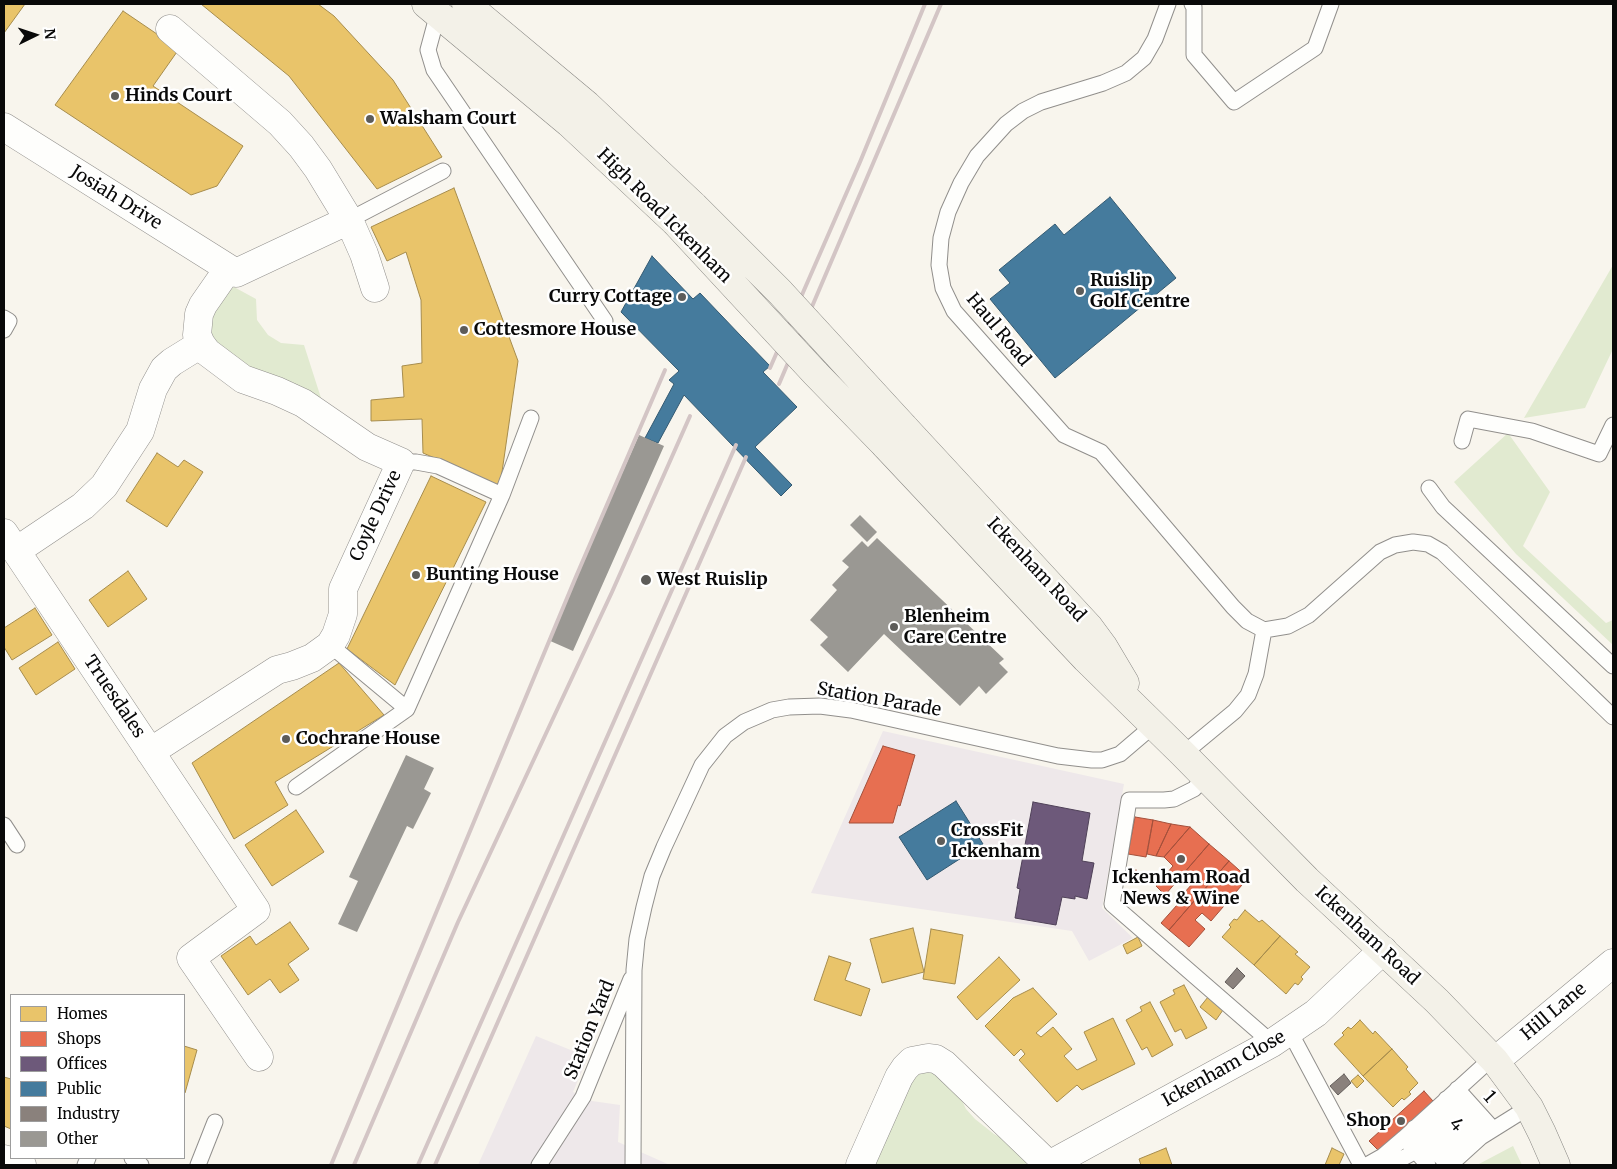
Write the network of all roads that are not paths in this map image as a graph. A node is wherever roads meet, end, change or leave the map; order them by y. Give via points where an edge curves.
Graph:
1 (466, 4) edge
2 (1168, 4) edge
3 (1192, 4) edge
4 (1331, 4) edge
5 (432, 8) edge
6 (170, 29) dead end
7 (4, 127) edge
8 (443, 171) dead end
9 (684, 214) junction
10 (349, 220) junction
11 (228, 268) junction
12 (375, 288) dead end
13 (4, 318) edge
14 (604, 321) dead end
15 (4, 330) edge
16 (201, 344) junction
17 (531, 418) dead end
18 (1613, 425) edge
19 (895, 436) joint
20 (1462, 441) dead end
21 (401, 462) junction
22 (1430, 488) dead end
23 (502, 495) junction
24 (10, 542) edge
25 (1264, 630) junction
26 (330, 645) junction
27 (1613, 666) edge
28 (407, 709) junction
29 (1613, 717) edge
30 (1154, 725) junction
31 (150, 752) junction
32 (1183, 754) junction
33 (1205, 777) junction
34 (296, 787) dead end
35 (4, 825) edge
36 (17, 845) dead end
37 (1383, 950) junction
38 (1613, 963) edge
39 (634, 970) junction
40 (1281, 1038) junction
41 (259, 1057) dead end
42 (1493, 1060) junction
43 (1529, 1107) junction
44 (1430, 1114) junction
45 (215, 1122) dead end
46 (1467, 1150) edge
47 (1416, 1151) junction
48 (4, 1159) edge
49 (22, 1165) edge
50 (198, 1165) edge
51 (539, 1165) edge
52 (633, 1165) edge
53 (860, 1165) edge
54 (1049, 1165) edge
55 (1361, 1165) edge
56 (1367, 1165) edge
57 (1390, 1165) edge
58 (1428, 1165) edge
59 (1556, 1165) edge

1 - 9 main road, High Road Ickenham via 586,105
2 - 25 lane, Haul Road via 1156,39 1144,58 1126,73 1023,111 1006,124 977,156 948,212 941,238 939,265 943,288 954,311 1064,435 1101,452 1233,607 1247,621
3 - 4 lane via 1194,55 1234,102 1315,48
5 - 9 main road, High Road Ickenham
5 - 14 lane via 428,50 434,70
6 - 10 street via 280,123 318,169
7 - 11 street, Josiah Drive
8 - 10 lane
9 - 19 main road, High Road Ickenham, bridge via 780,292
10 - 11 street via 236,273
10 - 12 street
11 - 16 street via 199,314 197,335
13 - 15 lane via 9,321
16 - 21 street, Coyle Drive via 215,359 244,379 303,403 367,447
16 - 24 street via 164,369 140,431 99,492 83,506
17 - 23 lane
18 - 20 lane via 1599,454 1532,431 1468,419
19 - 30 main road, Ickenham Road via 1089,627
21 - 23 lane via 438,466
21 - 26 street, Coyle Drive via 343,589 344,614
22 - 27 lane via 1443,507
23 - 28 lane
24 - 31 street, Truesdales
25 - 29 lane via 1288,626 1309,614 1380,552 1395,545 1428,544 1442,552
25 - 32 lane via 1256,674 1248,695 1235,712
26 - 28 lane
26 - 31 street via 312,658 277,670
28 - 34 lane
30 - 32 main road, Ickenham Road
30 - 39 lane, Station Parade via 1120,754 1092,760 1058,756 835,708 789,707 757,716 725,736 702,765 652,876 637,939
31 - 41 street, Truesdales via 256,910 191,958
32 - 33 main road, Ickenham Road
33 - 37 main road, Ickenham Road via 1307,880
33 - 40 lane via 1194,789 1174,799 1129,800 1112,904
35 - 36 lane
37 - 40 street, Ickenham Close via 1334,996
37 - 42 main road, Ickenham Road
38 - 42 street, Hill Lane
39 - 51 lane, Station Yard via 583,1097
39 - 52 lane, Station Yard
40 - 54 street, Ickenham Close
40 - 55 lane
42 - 43 main road, Ickenham Road
42 - 44 lane
43 - 46 lane
43 - 59 main road, Ickenham Road
44 - 46 lane, 1
44 - 46 lane
44 - 46 lane
44 - 47 lane
44 - 56 lane via 1383,1156
45 - 50 lane
47 - 57 lane
47 - 58 lane
48 - 49 street
53 - 54 street, Ickenham Close via 902,1072 912,1061 928,1058 944,1064

